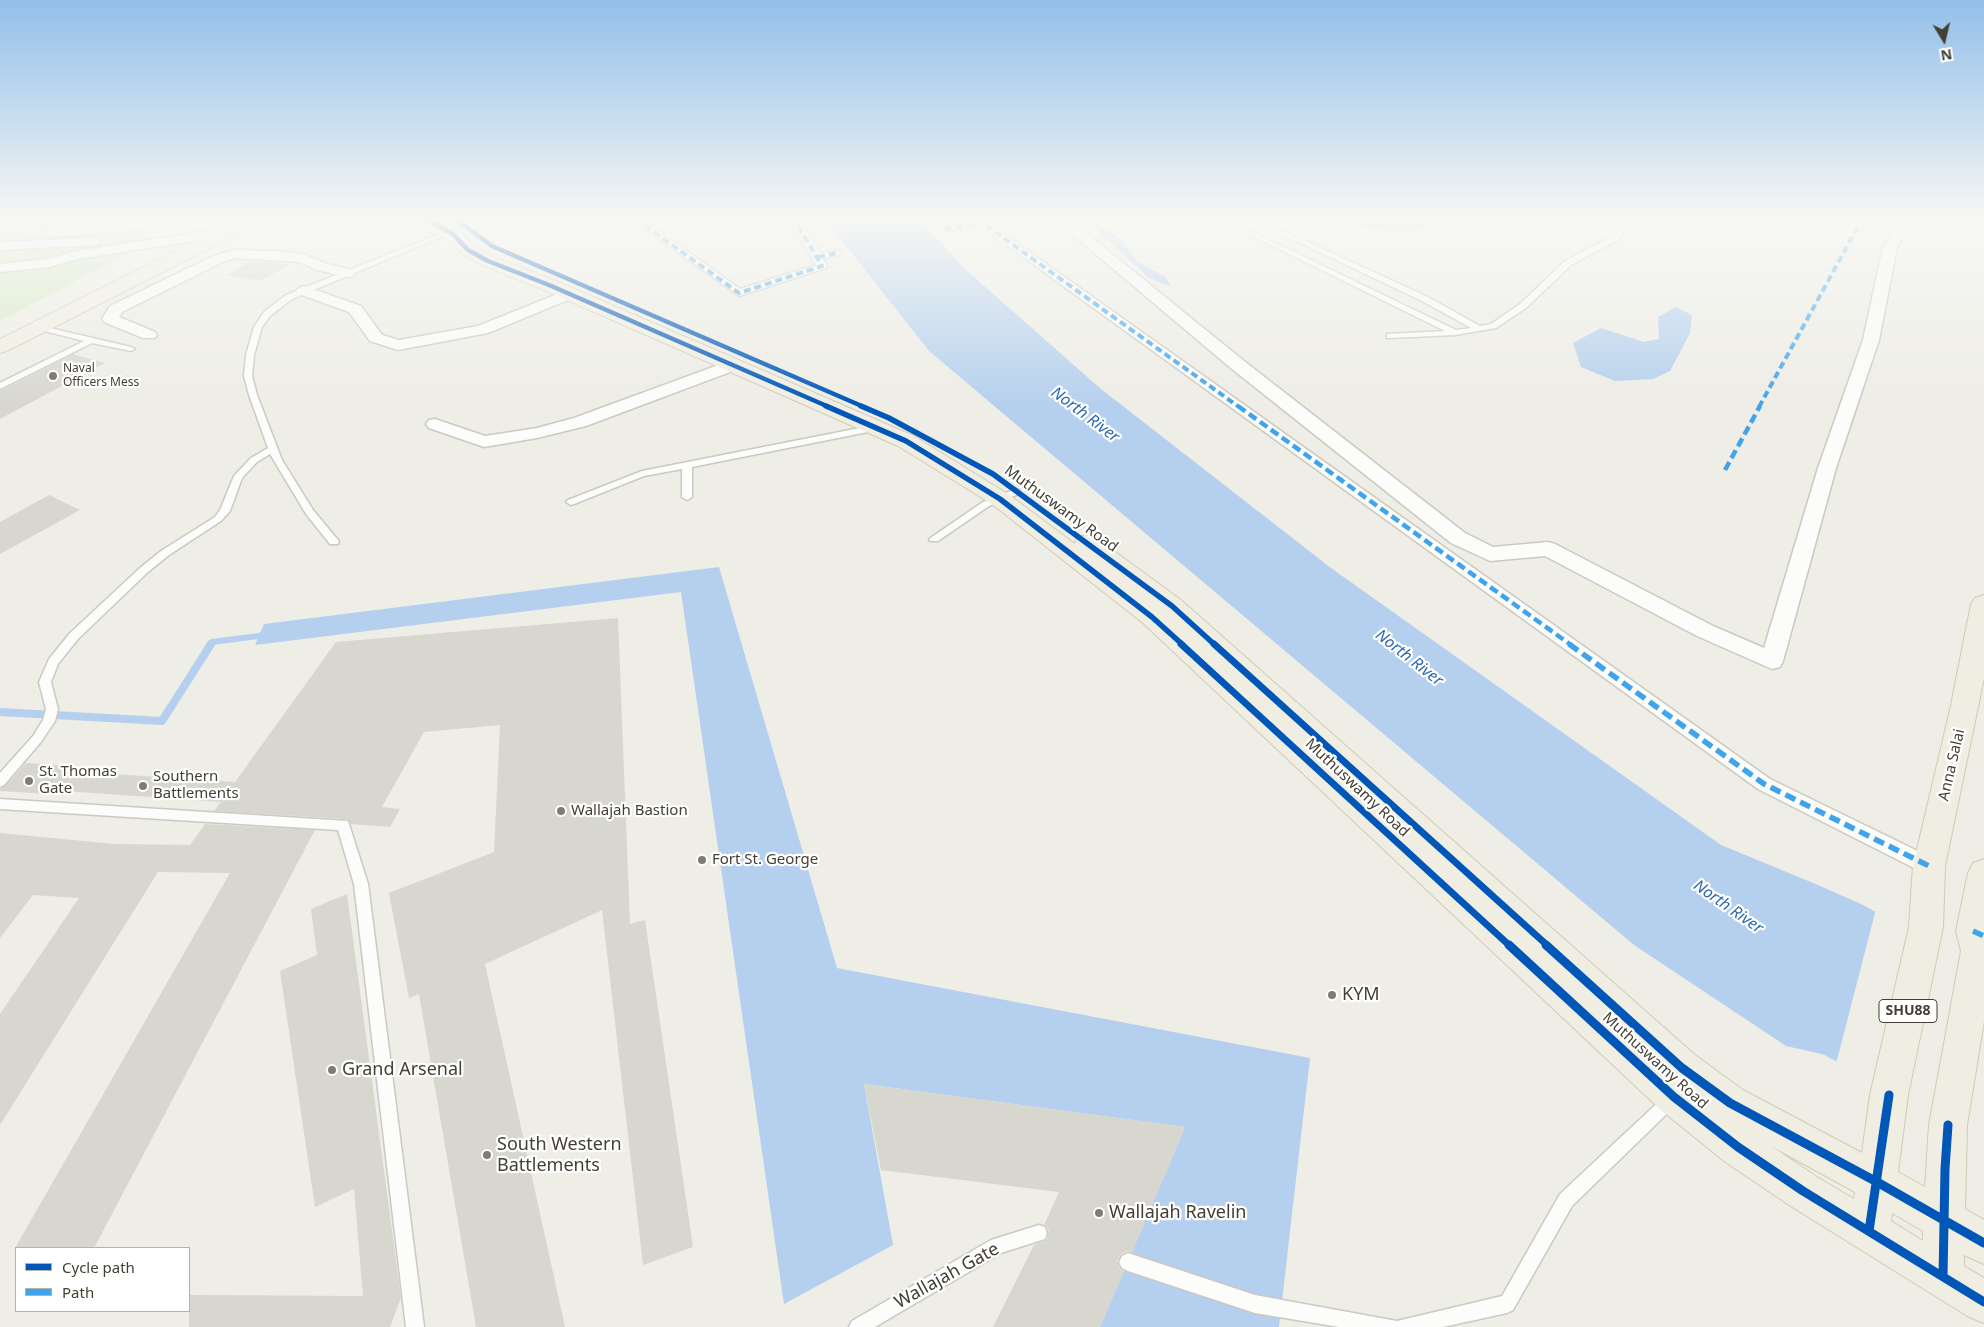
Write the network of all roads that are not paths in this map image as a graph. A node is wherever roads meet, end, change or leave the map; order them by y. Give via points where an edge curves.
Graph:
1 (111, 281) edge
2 (130, 281) edge
3 (173, 281) edge
4 (329, 281) edge
5 (538, 281) edge
6 (572, 281) edge
7 (722, 281) edge
8 (776, 281) edge
9 (1063, 281) edge
10 (1136, 281) edge
11 (1348, 281) edge
12 (1384, 281) edge
13 (1549, 281) edge
14 (1883, 281) edge
15 (304, 291) junction
16 (570, 294) junction
17 (40, 327) junction
18 (1480, 329) junction
19 (1455, 333) junction
20 (149, 335) dead end
21 (0, 336) edge
22 (1390, 336) dead end
23 (91, 340) junction
24 (0, 348) edge
25 (131, 349) dead end
26 (732, 365) junction
27 (0, 386) edge
28 (435, 424) dead end
29 (875, 428) junction
30 (273, 449) junction
31 (687, 465) junction
32 (1008, 495) junction
33 (687, 497) dead end
34 (571, 502) dead end
35 (934, 539) dead end
36 (334, 542) dead end
37 (1984, 604) edge
38 (0, 782) edge
39 (0, 804) edge
40 (1929, 866) junction
41 (1984, 873) edge
42 (1674, 1097) junction
43 (1877, 1182) junction
44 (1944, 1220) junction
45 (1868, 1231) junction
46 (1039, 1233) dead end
47 (1984, 1243) edge
48 (1128, 1262) dead end
49 (1943, 1277) junction
50 (1984, 1302) edge
51 (415, 1327) edge
52 (858, 1327) edge
53 (1391, 1327) edge
54 (1403, 1327) edge

1 - 21 main road
2 - 17 main road
3 - 20 street via 116,309 110,318
4 - 15 lane
5 - 16 main road, Muthuswamy Road
6 - 32 main road, Muthuswamy Road via 888,418 992,474
7 - 8 street via 739,293
9 - 40 street via 1764,784
10 - 14 street via 1458,538 1490,554 1548,549 1772,661 1827,468 1871,340
11 - 19 lane
12 - 18 lane
13 - 18 lane via 1508,317
15 - 16 street via 355,309 376,338 398,345 482,330
15 - 30 lane via 278,304 267,314 258,327 250,354 248,376
16 - 26 main road, Muthuswamy Road
17 - 23 lane
17 - 24 main road
18 - 19 lane
19 - 22 lane
23 - 25 lane
23 - 27 lane
26 - 28 street via 580,422 537,433 484,442
26 - 29 main road, Muthuswamy Road
29 - 31 lane
29 - 32 main road, Muthuswamy Road
30 - 36 lane via 309,512
30 - 38 lane via 245,468 237,478 225,510 218,519 144,570 74,636 54,662 45,682 50,715 37,739
31 - 33 lane
31 - 34 lane via 642,474
32 - 35 lane via 986,504
32 - 42 main road, Muthuswamy Road via 1152,617
32 - 43 main road, Muthuswamy Road via 1172,606 1682,1068 1730,1102
37 - 40 main road, Anna Salai / SHU88
39 - 51 lane via 343,825 361,884
40 - 43 main road, Anna Salai / SHU88 via 1926,927 1889,1095
41 - 44 main road via 1973,931 1978,951 1948,1125
42 - 45 main road, Muthuswamy Road via 1738,1147
42 - 54 lane via 1566,1200 1507,1304
43 - 44 main road, Muthuswamy Road
43 - 45 main road, SHU88
44 - 47 main road, Muthuswamy Road
44 - 49 main road
45 - 49 main road, Muthuswamy Road
46 - 52 lane, Wallajah Gate via 997,1246
48 - 53 lane via 1255,1304
49 - 50 main road, Muthuswamy Road

